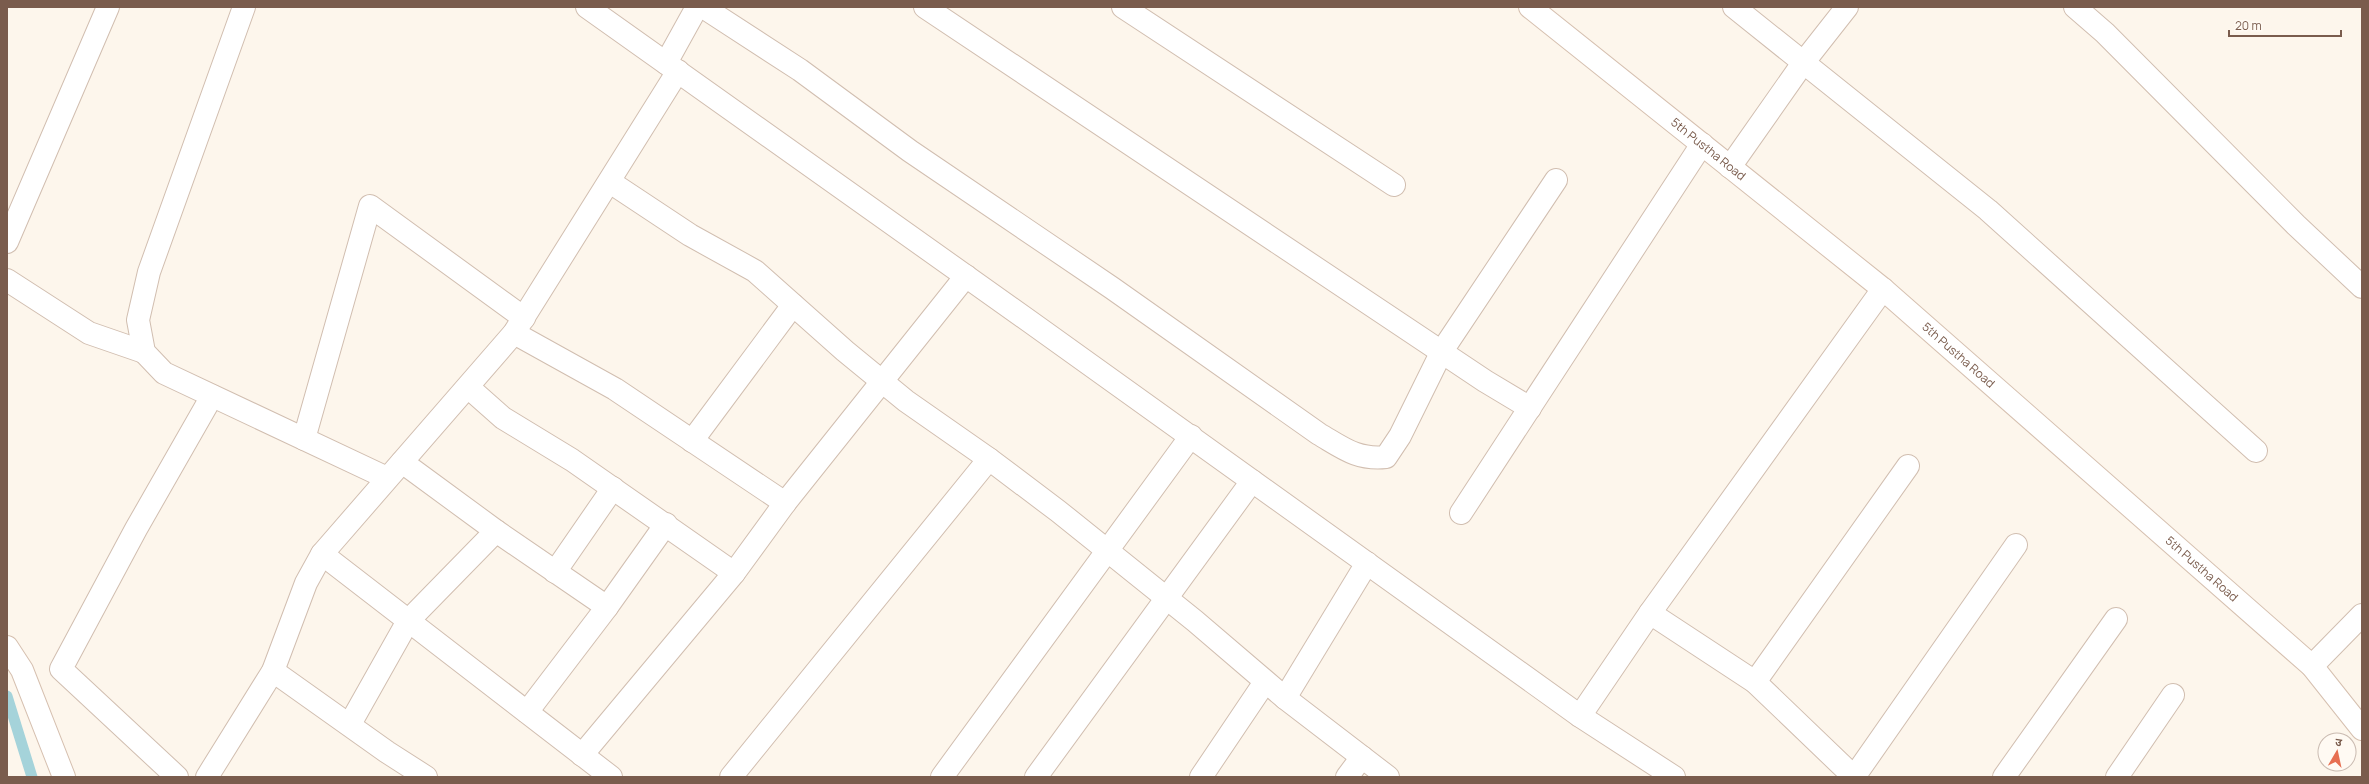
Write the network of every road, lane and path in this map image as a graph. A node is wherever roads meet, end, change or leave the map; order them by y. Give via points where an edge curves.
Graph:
1 (108, 7) edge
2 (244, 7) edge
3 (587, 7) edge
4 (697, 7) edge
5 (703, 7) edge
6 (925, 7) edge
7 (1123, 7) edge
8 (1530, 7) edge
9 (1734, 7) edge
10 (1847, 7) edge
11 (2075, 7) edge
12 (1802, 63) junction
13 (672, 67) junction
14 (1702, 144) junction
15 (1730, 167) junction
16 (1556, 180) dead end
17 (610, 182) junction
18 (1394, 186) dead end
19 (7, 242) edge
20 (966, 276) junction
21 (7, 280) edge
22 (2362, 287) edge
23 (1883, 289) junction
24 (793, 305) junction
25 (519, 326) junction
26 (1442, 351) junction
27 (144, 352) junction
28 (881, 381) junction
29 (468, 387) junction
30 (212, 396) junction
31 (1530, 408) junction
32 (1191, 436) junction
33 (304, 439) junction
34 (692, 441) junction
35 (2256, 451) dead end
36 (989, 460) junction
37 (402, 462) junction
38 (1908, 466) dead end
39 (387, 478) junction
40 (1252, 481) junction
41 (613, 488) junction
42 (785, 503) junction
43 (1461, 513) dead end
44 (666, 524) junction
45 (496, 531) junction
46 (2016, 545) dead end
47 (1108, 551) junction
48 (322, 554) junction
49 (1367, 564) junction
50 (554, 572) junction
51 (734, 573) junction
52 (1166, 598) junction
53 (607, 607) junction
54 (1650, 613) junction
55 (2362, 615) edge
56 (2116, 619) dead end
57 (408, 621) junction
58 (7, 647) edge
59 (2312, 666) junction
60 (273, 671) junction
61 (1265, 682) junction
62 (1755, 682) junction
63 (2173, 695) dead end
64 (1285, 698) junction
65 (527, 712) junction
66 (1580, 716) junction
67 (350, 724) junction
68 (2362, 730) edge
69 (582, 755) junction
70 (1362, 757) junction
71 (64, 777) edge
72 (177, 777) edge
73 (207, 777) edge
74 (426, 777) edge
75 (611, 777) edge
76 (731, 777) edge
77 (942, 777) edge
78 (1036, 777) edge
79 (1201, 777) edge
80 (1347, 777) edge
81 (1388, 777) edge
82 (1674, 777) edge
83 (1854, 777) edge
84 (2004, 777) edge
85 (2117, 777) edge

1 - 19 street
2 - 27 street via 149,272 138,320
3 - 13 street
4 - 13 street
5 - 26 street via 800,70 910,151 1112,288 1319,434 1350,452 1369,459 1386,457 1400,436
6 - 26 street
7 - 18 street
8 - 14 street, 5th Pustha Road
9 - 12 street
10 - 12 street
11 - 22 street via 2105,33
12 - 15 street
12 - 35 street via 1988,210
13 - 17 street
13 - 20 street
14 - 15 street, 5th Pustha Road
14 - 31 street
15 - 23 street, 5th Pustha Road
16 - 26 street
17 - 24 street via 690,235 755,271
17 - 25 street
20 - 28 street
20 - 32 street
21 - 27 street via 89,333
23 - 54 street
23 - 59 street, 5th Pustha Road
24 - 28 street
24 - 34 street
25 - 29 street
25 - 33 street via 370,206
25 - 34 street
26 - 31 street
27 - 30 street via 164,374
28 - 36 street
28 - 42 street
29 - 37 street
29 - 41 street via 503,418
30 - 33 street
30 - 72 street via 136,529 61,669
31 - 43 street
32 - 40 street
32 - 47 street
33 - 39 street
34 - 42 street
36 - 47 street
36 - 76 street
37 - 39 street
37 - 45 street
38 - 62 street
39 - 48 street
40 - 49 street
40 - 52 street
41 - 44 street
41 - 50 street
42 - 51 street
44 - 51 street
44 - 53 street
45 - 50 street
45 - 57 street
46 - 83 street
47 - 52 street
47 - 77 street
48 - 57 street
48 - 60 street via 306,583
49 - 64 street
49 - 66 street
50 - 53 street
51 - 69 street
52 - 61 street
52 - 78 street
53 - 65 street
54 - 62 street
54 - 66 street
55 - 59 street
56 - 84 street
57 - 65 street
57 - 67 street
58 - 71 street via 22,670
59 - 68 street, 5th Pustha Road
60 - 67 street
60 - 73 street
61 - 64 street
61 - 79 street
62 - 83 street
63 - 85 street
64 - 70 street
65 - 69 street
66 - 82 street
67 - 74 street
69 - 75 street
70 - 80 street
70 - 81 street

